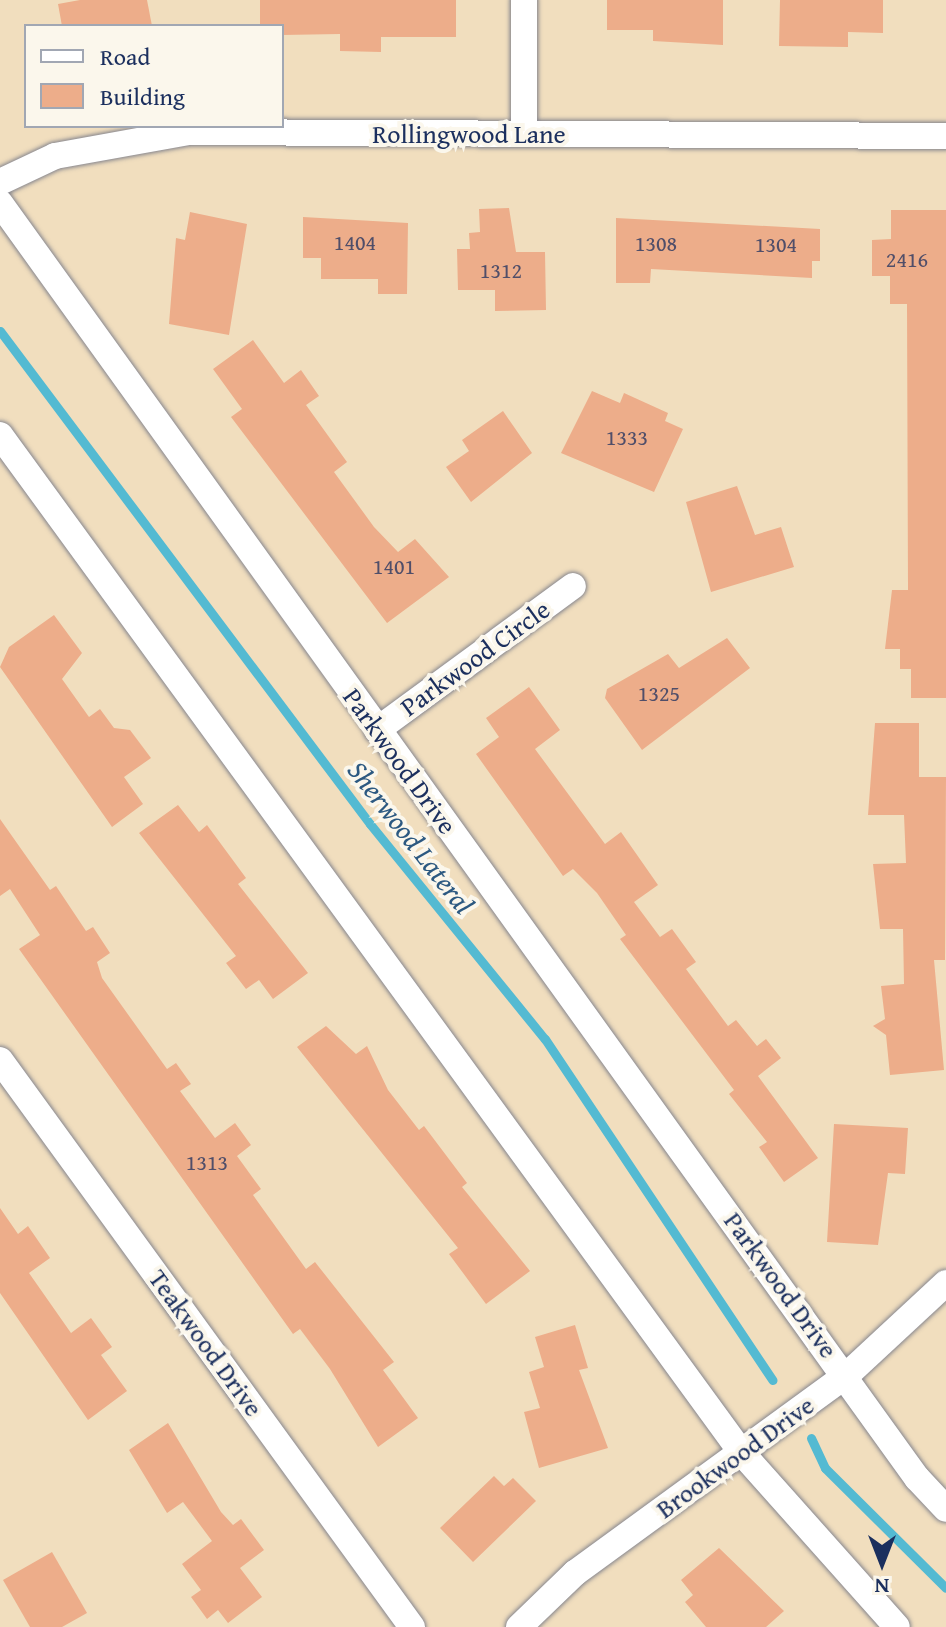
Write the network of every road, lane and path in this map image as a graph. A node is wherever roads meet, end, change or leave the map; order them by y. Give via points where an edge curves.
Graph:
1 (524, 0) edge
2 (524, 134) junction
3 (946, 136) edge
4 (0, 182) edge
5 (0, 203) edge
6 (0, 435) edge
7 (573, 586) dead end
8 (377, 730) junction
9 (0, 1060) edge
10 (946, 1283) edge
11 (847, 1375) junction
12 (752, 1445) junction
13 (946, 1509) edge
14 (412, 1627) edge
15 (519, 1627) edge
16 (897, 1627) edge

1 - 2 street
2 - 3 street, Rollingwood Lane
2 - 4 street, Rollingwood Lane via 189,132 55,156
5 - 8 street, Parkwood Drive
6 - 12 street
7 - 8 street, Parkwood Circle
8 - 11 street, Parkwood Drive
9 - 14 street, Teakwood Drive
10 - 11 street, Brookwood Drive
11 - 12 street, Brookwood Drive
11 - 13 street, Parkwood Drive
12 - 15 street, Brookwood Drive via 575,1573
12 - 16 street

